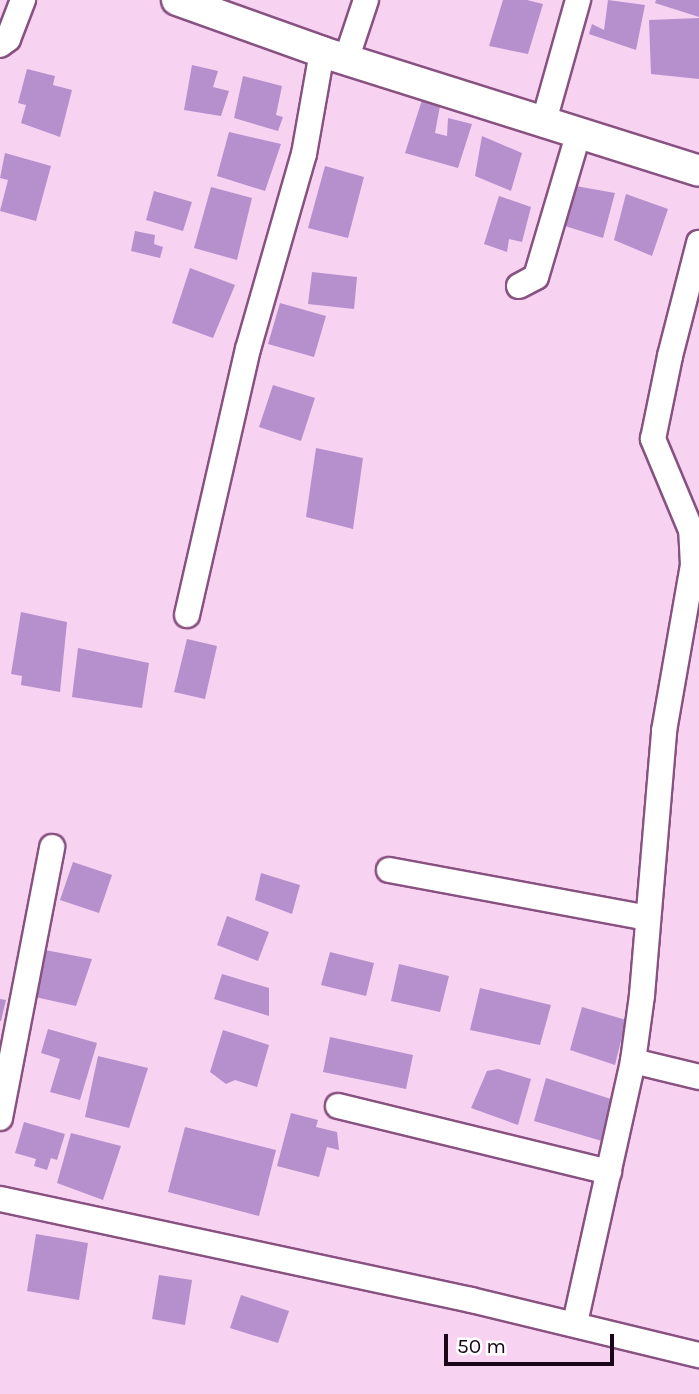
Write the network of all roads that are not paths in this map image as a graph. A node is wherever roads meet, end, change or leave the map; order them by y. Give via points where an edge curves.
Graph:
1 (23, 0) edge
2 (177, 0) edge
3 (366, 0) edge
4 (578, 0) edge
5 (228, 8) edge
6 (0, 45) edge
7 (334, 56) junction
8 (544, 121) junction
9 (578, 135) junction
10 (699, 172) edge
11 (699, 243) edge
12 (519, 286) dead end
13 (187, 615) dead end
14 (51, 847) dead end
15 (389, 870) dead end
16 (648, 918) junction
17 (633, 1061) junction
18 (699, 1077) edge
19 (338, 1106) dead end
20 (0, 1118) edge
21 (609, 1172) junction
22 (0, 1199) edge
23 (575, 1323) junction
24 (699, 1355) edge

1 - 6 street via 8,39
2 - 5 street
3 - 7 street
4 - 8 street
5 - 7 street
7 - 8 street
7 - 13 street via 248,349
8 - 9 street
9 - 10 street
9 - 12 street via 536,277
11 - 16 street via 653,428 655,450 683,506 694,548 662,744
14 - 20 street
15 - 16 street
16 - 17 street
17 - 18 street
17 - 21 street
19 - 21 street
21 - 23 street
22 - 23 street
23 - 24 street

